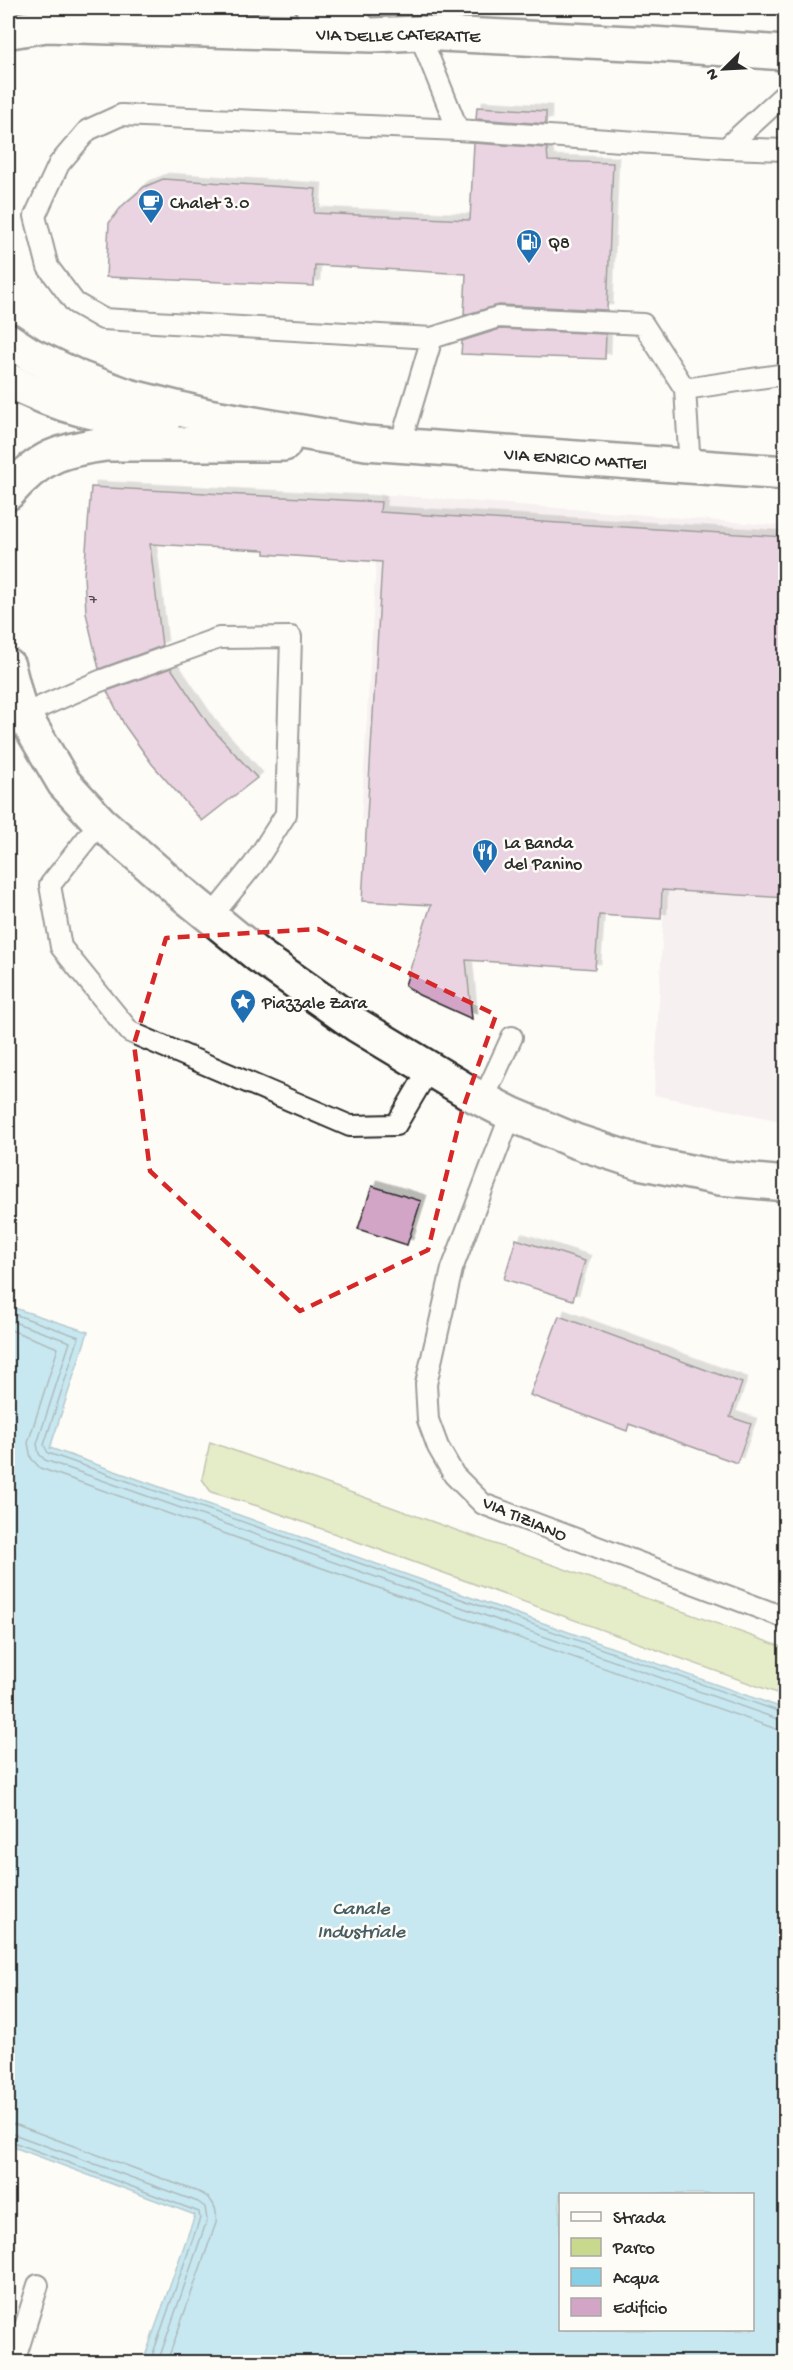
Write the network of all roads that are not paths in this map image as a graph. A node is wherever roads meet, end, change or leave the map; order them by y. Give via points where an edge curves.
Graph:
1 (312, 8) edge
2 (51, 16) edge
3 (9, 31) edge
4 (419, 33) junction
5 (372, 35) junction
6 (786, 53) edge
7 (786, 93) edge
8 (458, 130) junction
9 (726, 148) junction
10 (786, 150) edge
11 (432, 338) junction
12 (8, 340) edge
13 (786, 374) edge
14 (8, 380) edge
15 (684, 389) junction
16 (208, 416) junction
17 (366, 443) junction
18 (400, 445) junction
19 (690, 467) junction
20 (786, 473) edge
21 (8, 493) edge
22 (8, 666) edge
23 (16, 705) edge
24 (100, 822) junction
25 (211, 917) junction
26 (512, 1037) dead end
27 (429, 1069) junction
28 (483, 1100) junction
29 (512, 1114) junction
30 (786, 1184) edge
31 (786, 1618) edge
32 (38, 2285) dead end
33 (14, 2362) edge

1 - 5 main road
2 - 3 main road, VIA DELLE CATERATTE
2 - 5 main road, VIA DELLE CATERATTE
4 - 5 main road, VIA DELLE CATERATTE
4 - 6 main road, VIA DELLE CATERATTE
4 - 8 lane
7 - 9 lane
8 - 9 lane
8 - 11 lane via 122,115 88,130 59,164 35,216 48,267 75,303 103,319
9 - 10 lane
11 - 15 lane via 498,317 643,324
11 - 18 lane
12 - 16 main road, VIA ENRICO MATTEI via 79,378 128,396
13 - 15 lane
14 - 16 main road, VIA ENRICO MATTEI via 66,406 104,416
15 - 19 lane
16 - 17 main road, VIA ENRICO MATTEI
17 - 18 main road, VIA ENRICO MATTEI
17 - 21 main road, VIA ENRICO MATTEI via 83,447 43,460
18 - 19 main road, VIA ENRICO MATTEI
19 - 20 main road, VIA ENRICO MATTEI
22 - 23 main road
23 - 24 main road via 64,783
23 - 25 lane via 100,681 219,638 291,636 286,814 254,864
24 - 25 main road
24 - 27 lane via 51,885 61,947 130,1032 350,1126 396,1125
25 - 27 main road via 308,991
26 - 28 lane
27 - 28 main road
28 - 29 main road
29 - 30 main road via 639,1162 720,1178
29 - 31 lane, VIA TIZIANO via 452,1269 426,1384 428,1420 438,1447 454,1475 483,1504
32 - 33 lane

